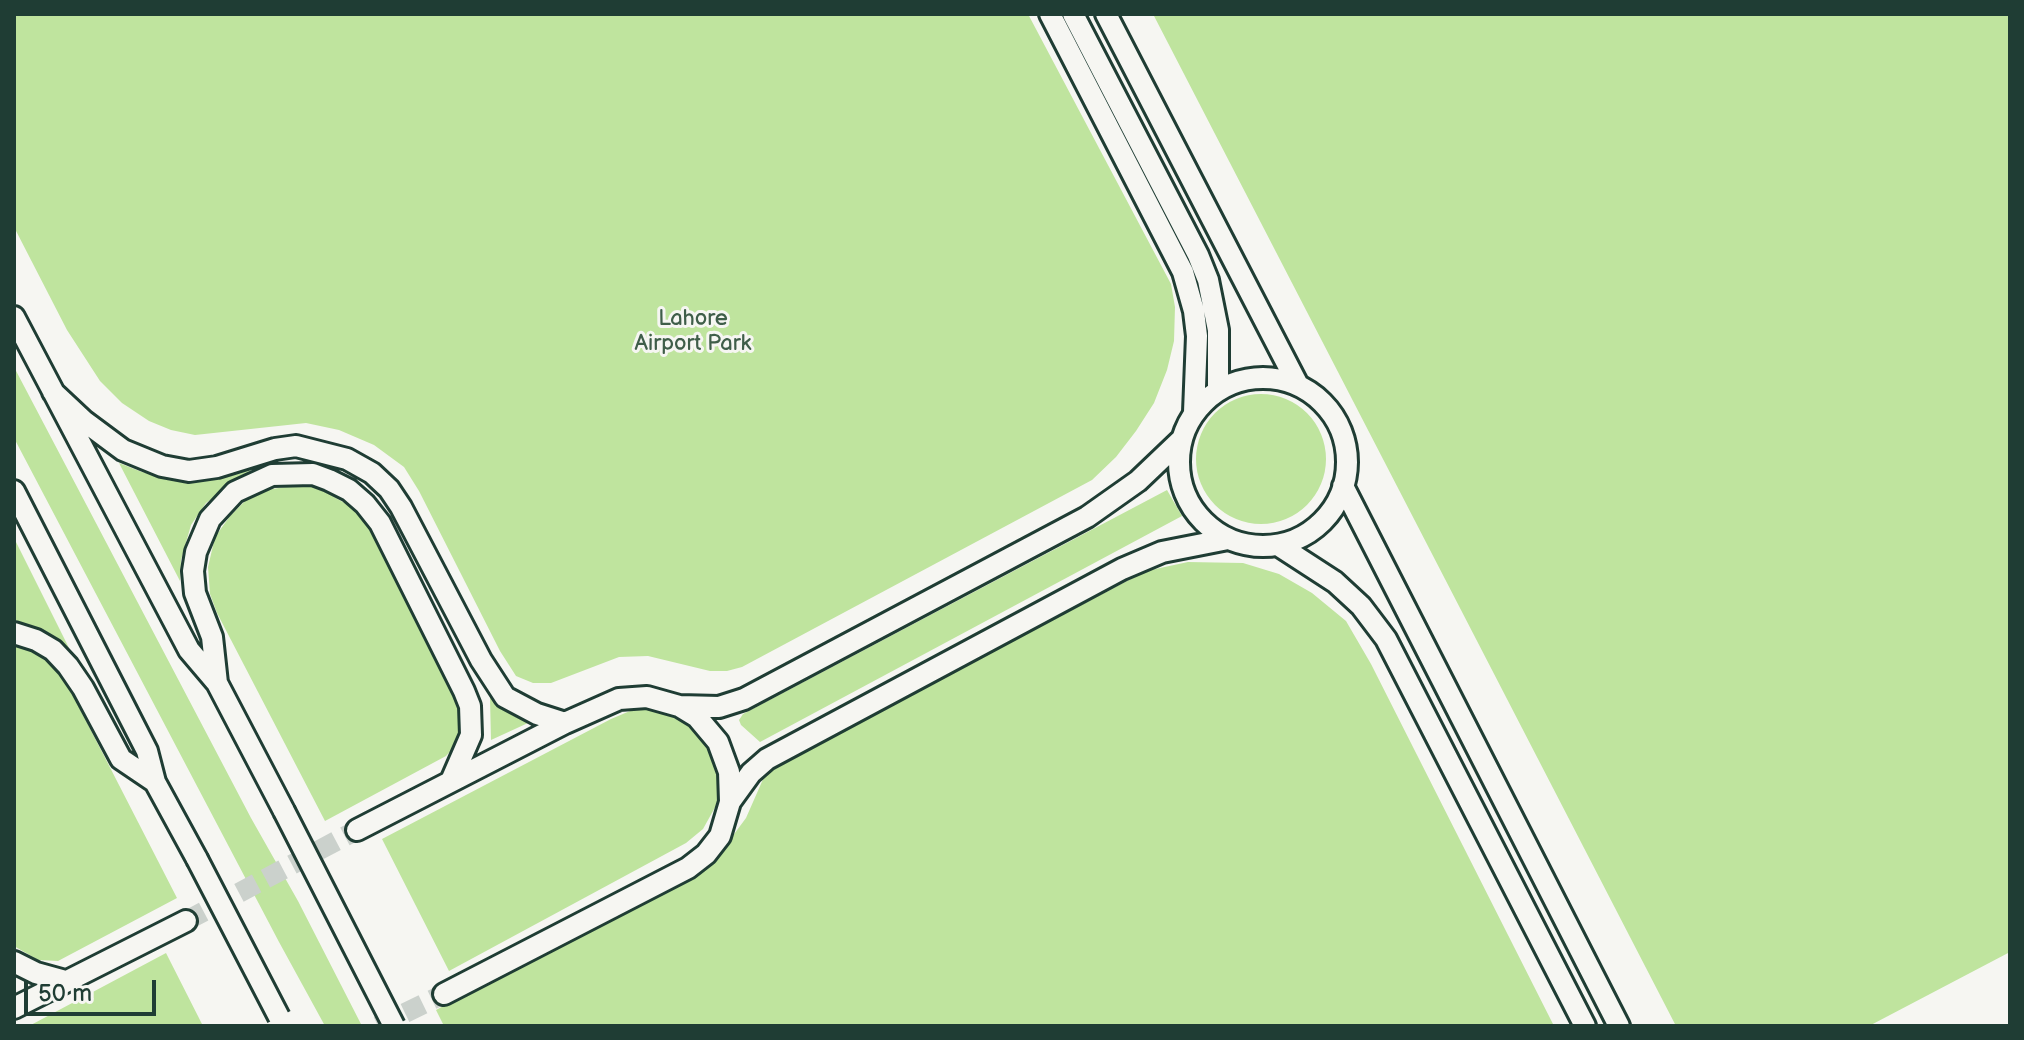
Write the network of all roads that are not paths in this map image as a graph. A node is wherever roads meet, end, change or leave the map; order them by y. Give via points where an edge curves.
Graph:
1 (1050, 14) edge
2 (1073, 14) edge
3 (1106, 14) edge
4 (14, 317) edge
5 (1298, 385) junction
6 (1218, 390) junction
7 (53, 392) junction
8 (1194, 412) junction
9 (1181, 440) junction
10 (1343, 486) junction
11 (14, 491) edge
12 (1228, 539) junction
13 (1278, 545) junction
14 (14, 633) edge
15 (217, 683) junction
16 (679, 706) junction
17 (565, 723) junction
18 (451, 781) junction
19 (155, 782) junction
20 (730, 802) junction
21 (357, 830) tunnel mouth
22 (186, 921) tunnel mouth
23 (14, 962) edge
24 (65, 981) junction
25 (444, 994) tunnel mouth
26 (14, 1008) edge
27 (281, 1023) edge
28 (394, 1026) edge
29 (1585, 1026) edge
30 (1619, 1026) edge

1 - 8 street via 1183,272 1197,336
2 - 6 street via 1208,280 1218,330
3 - 5 street
4 - 7 street
5 - 6 street via 1257,377
5 - 10 street via 1315,395 1339,427 1347,467
6 - 8 street
7 - 15 street via 189,650
7 - 17 street via 123,450 162,466 189,471 217,467 296,446 347,459 372,473 401,507 505,697
8 - 9 street
9 - 12 street via 1182,487 1208,526
9 - 16 street via 1138,481 1087,517 772,684 732,704
10 - 13 street via 1323,520
10 - 30 street
11 - 19 street via 147,751
12 - 13 street
12 - 20 street via 1162,552 1108,576 767,759
13 - 29 street via 1335,582 1386,639
14 - 19 street via 36,640 61,658 121,759
15 - 18 street via 212,637 195,593 193,571 210,519 235,492 272,475 304,473 329,480 349,490 380,523 467,698 471,735
15 - 28 street, bridge
16 - 17 street via 647,697 619,699
16 - 20 street via 697,717 718,742 729,772
17 - 18 street
18 - 21 street
19 - 27 street, bridge
20 - 25 street via 720,836 697,862
22 - 24 street
23 - 24 street
24 - 26 street

